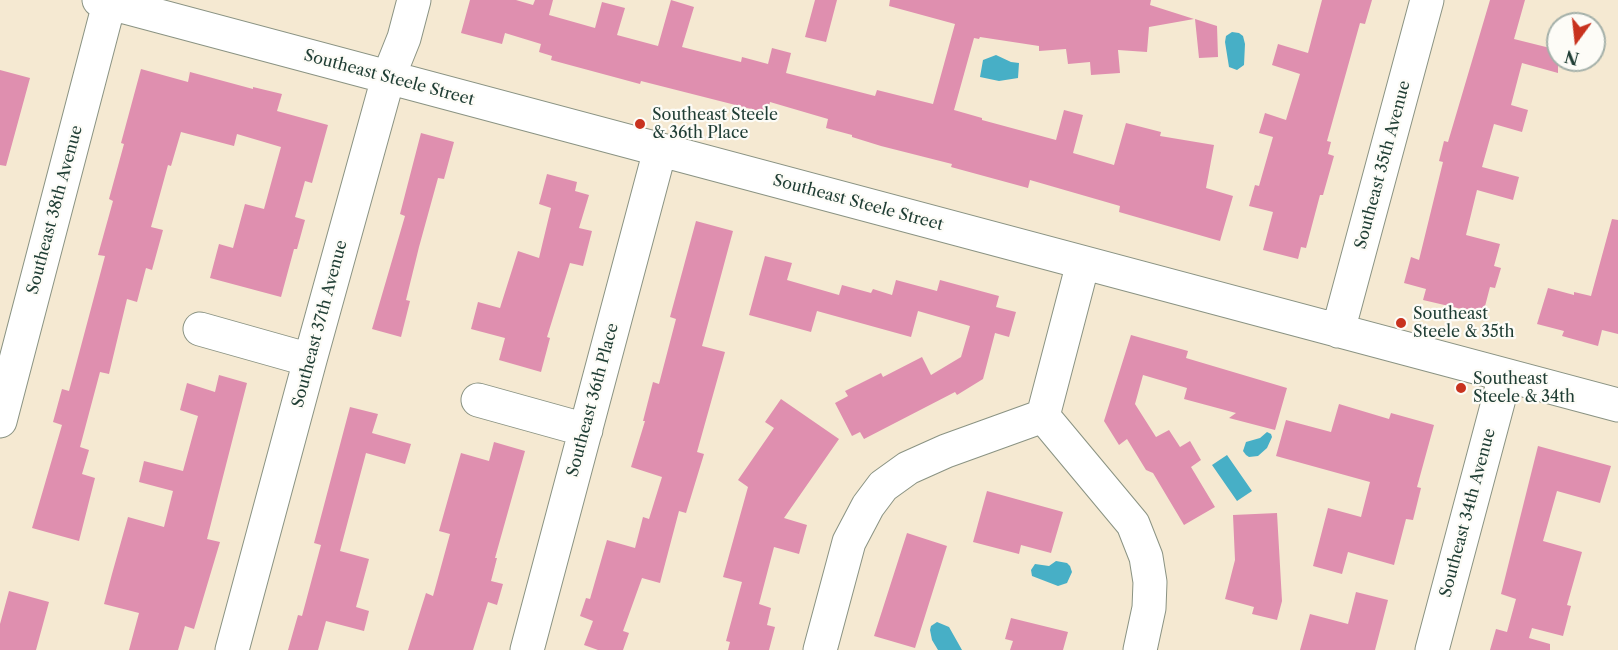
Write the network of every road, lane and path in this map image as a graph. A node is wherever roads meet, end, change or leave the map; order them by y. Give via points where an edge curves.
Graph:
1 (414, 0) edge
2 (1427, 0) edge
3 (106, 1) edge
4 (388, 78) junction
5 (660, 150) junction
6 (1083, 263) junction
7 (200, 329) dead end
8 (1338, 331) junction
9 (310, 360) junction
10 (1505, 376) junction
11 (478, 400) dead end
12 (1618, 405) edge
13 (1043, 416) junction
14 (0, 421) edge
15 (585, 430) junction
16 (232, 650) edge
17 (527, 650) edge
18 (820, 650) edge
19 (1140, 650) edge
20 (1432, 650) edge

1 - 4 street, Southeast 37th Avenue
2 - 8 street, Southeast 35th Avenue
3 - 4 street, Southeast Steele Street
3 - 14 street, Southeast 38th Avenue
4 - 5 street, Southeast Steele Street
4 - 9 street, Southeast 37th Avenue
5 - 6 street, Southeast Steele Street
5 - 15 street, Southeast 36th Place
6 - 8 street, Southeast Steele Street
6 - 13 street
7 - 9 street
8 - 10 street, Southeast Steele Street
9 - 16 street, Southeast 37th Avenue
10 - 12 street, Southeast Steele Street
10 - 20 street, Southeast 34th Avenue
11 - 15 street
13 - 18 street via 946,451 908,468 883,486 849,542
13 - 19 street via 1133,524 1146,557 1149,582 1149,608
15 - 17 street, Southeast 36th Place

